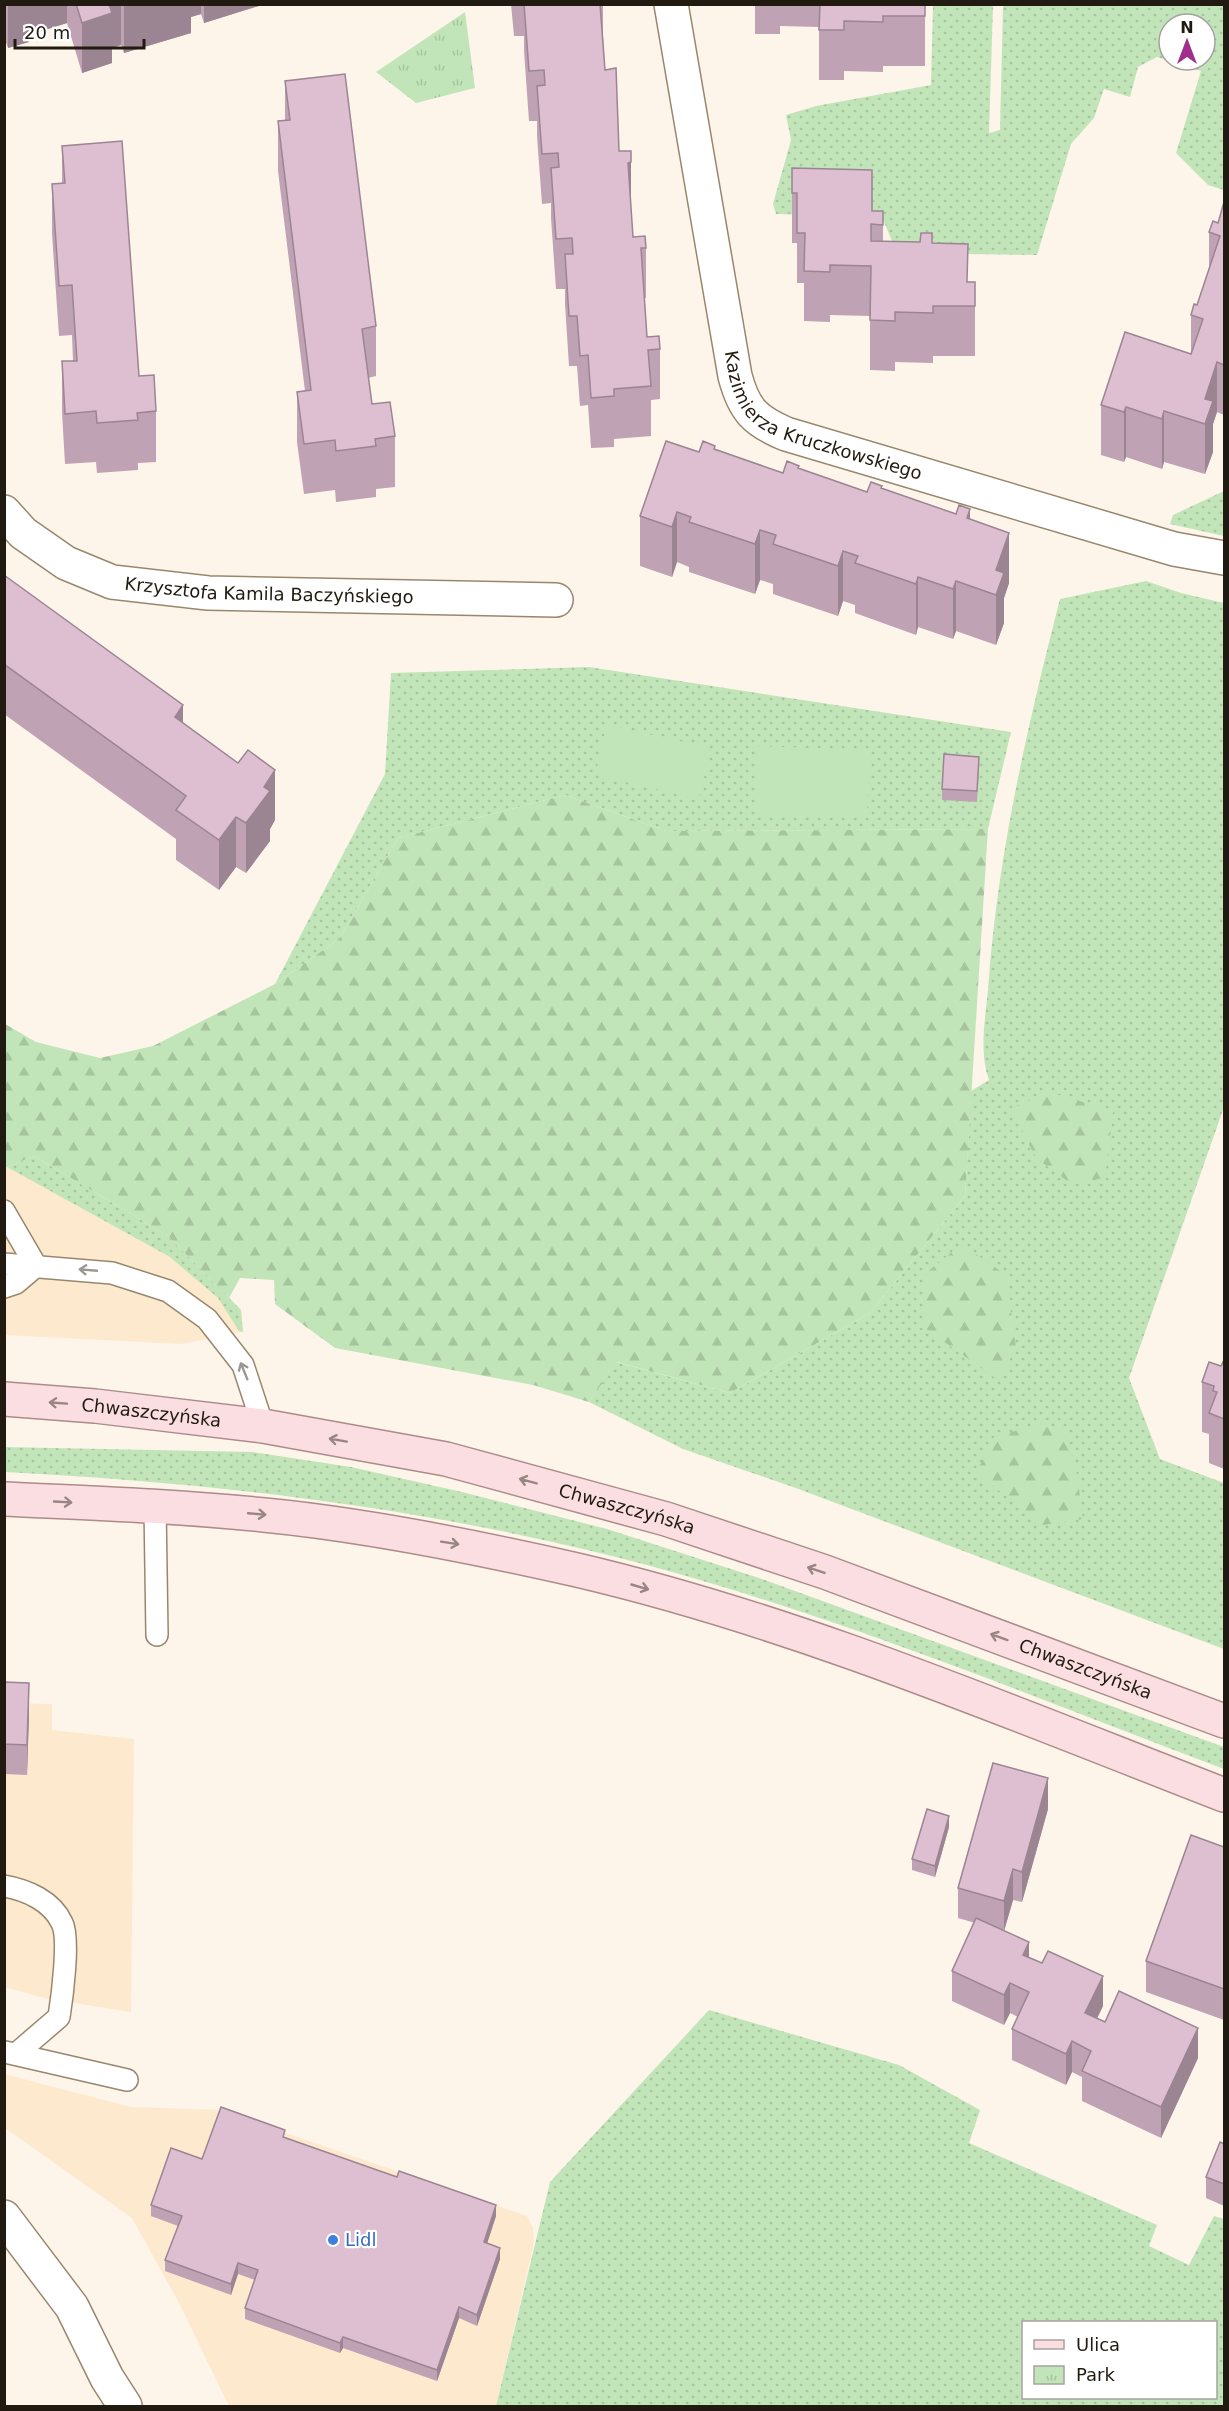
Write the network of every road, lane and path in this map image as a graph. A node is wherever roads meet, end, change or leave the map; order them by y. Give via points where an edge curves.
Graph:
1 (671, 4) edge
2 (4, 512) edge
3 (1224, 558) edge
4 (556, 600) dead end
5 (6, 1216) edge
6 (4, 1264) edge
7 (36, 1266) junction
8 (4, 1287) edge
9 (4, 1399) edge
10 (263, 1426) junction
11 (4, 1499) edge
12 (155, 1506) junction
13 (157, 1635) dead end
14 (1224, 1720) edge
15 (1224, 1795) edge
16 (4, 1886) edge
17 (10, 2053) edge
18 (127, 2080) dead end
19 (4, 2217) edge
20 (4, 2254) edge
21 (40, 2263) junction
22 (104, 2392) edge
23 (125, 2406) edge

1 - 3 street, Kazimierza Kruczkowskiego via 735,376 741,400 750,411 763,424 786,434 1174,549
2 - 4 street, Krzysztofa Kamila Baczyńskiego via 23,533 66,563 112,582 208,593
5 - 7 lane
6 - 7 lane
7 - 8 lane via 16,1283
10 -> 7 lane via 243,1365 207,1319 168,1291 112,1273
10 -> 9 main road, Chwaszczyńska
14 -> 10 main road, Chwaszczyńska via 825,1572 666,1519 446,1459
11 -> 12 main road
12 - 13 lane
12 -> 15 main road via 268,1515 459,1544 580,1571 750,1618 913,1675
16 - 17 lane via 47,1902 63,1924 64,1982 59,2017
17 - 18 lane
19 - 21 street
20 - 21 street
21 - 22 street via 72,2307
22 - 23 street

